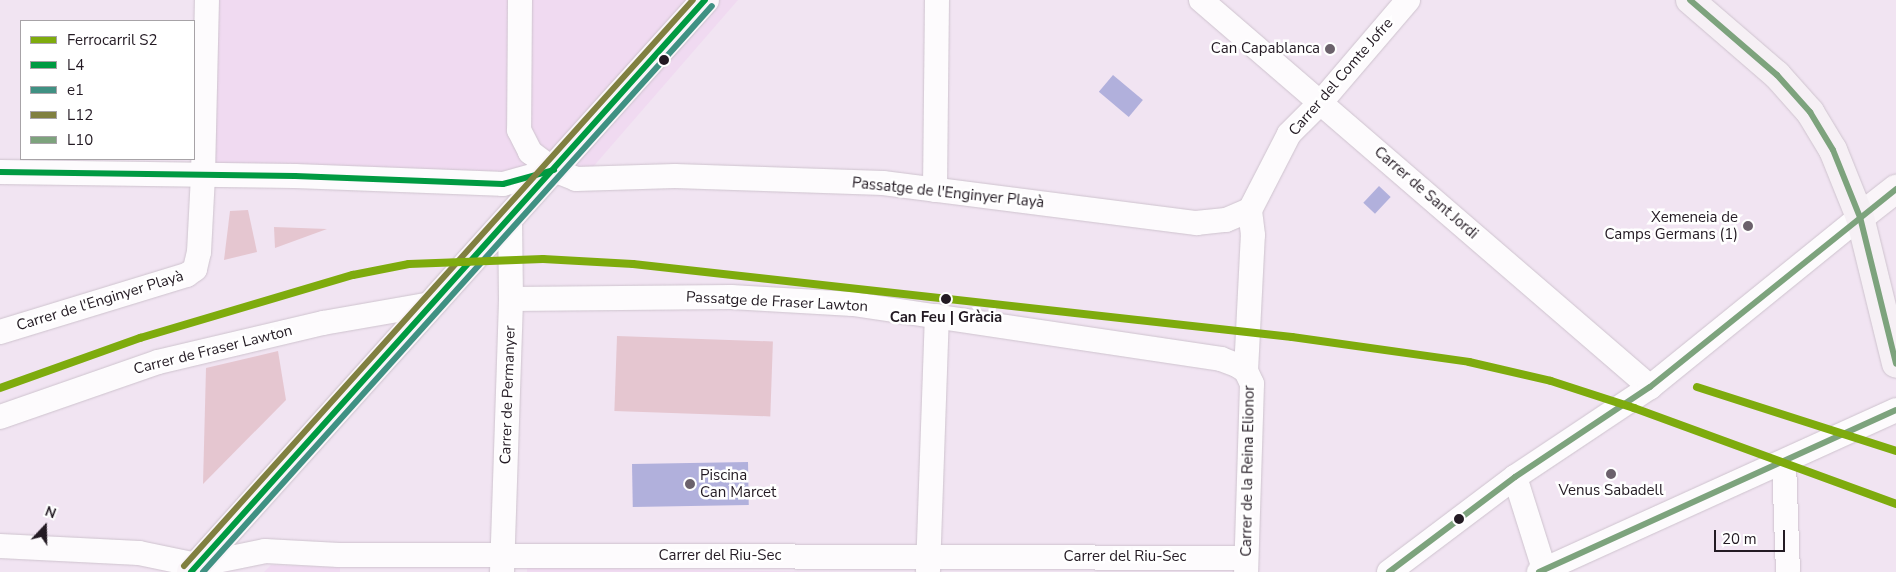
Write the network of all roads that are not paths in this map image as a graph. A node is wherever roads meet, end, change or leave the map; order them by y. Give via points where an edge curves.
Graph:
1 (207, 0) edge
2 (520, 0) edge
3 (705, 0) edge
4 (937, 0) edge
5 (1201, 0) edge
6 (1408, 0) edge
7 (1690, 0) edge
8 (1321, 102) junction
9 (554, 170) junction
10 (0, 172) edge
11 (203, 175) junction
12 (1896, 189) edge
13 (935, 190) junction
14 (1250, 210) junction
15 (1860, 217) junction
16 (510, 218) junction
17 (511, 299) junction
18 (432, 304) junction
19 (937, 316) junction
20 (0, 332) edge
21 (1896, 364) edge
22 (1246, 371) junction
23 (1650, 386) junction
24 (1896, 410) edge
25 (0, 417) edge
26 (1784, 463) junction
27 (1515, 477) junction
28 (0, 546) edge
29 (502, 564) edge
30 (928, 564) edge
31 (1246, 565) edge
32 (195, 570) edge
33 (1544, 571) edge
34 (1389, 572) edge
35 (1788, 572) edge

1 - 11 street
2 - 9 street, Passatge de l'Enginyer Playà via 519,130 530,152
3 - 9 main road
4 - 13 street
5 - 8 street, Carrer de Sant Jordi
6 - 8 street, Carrer del Comte Jofre
7 - 15 main road via 1777,75 1810,112 1833,150
8 - 14 street, Carrer del Comte Jofre via 1289,134
8 - 23 street, Carrer de Sant Jordi
9 - 11 street via 503,184
9 - 13 street, Passatge de l'Enginyer Playà via 576,179 675,176 883,183
9 - 16 main road
10 - 11 street
11 - 20 street, Carrer de l'Enginyer Playà via 197,266 187,275
12 - 15 main road
13 - 14 street, Passatge de l'Enginyer Playà via 1196,223 1226,220
14 - 22 street, Carrer de la Reina Elionor via 1253,235
15 - 21 main road
15 - 23 street
16 - 17 street, Carrer de Permanyer
16 - 18 main road
17 - 19 street, Passatge de Fraser Lawton via 731,297 853,304
17 - 29 street, Carrer de Permanyer
18 - 25 street, Carrer de Fraser Lawton via 323,323 158,362
18 - 32 main road
19 - 22 street, Passatge de Fraser Lawton via 1221,359
19 - 30 street
22 - 31 street, Carrer de la Reina Elionor via 1252,384
23 - 27 street
24 - 26 street
26 - 33 street
26 - 35 street
27 - 33 street
27 - 34 street
28 - 32 street via 139,553
29 - 30 street, Carrer del Riu-Sec
29 - 32 street, Carrer del Riu-Sec via 264,551
30 - 31 street, Carrer del Riu-Sec

